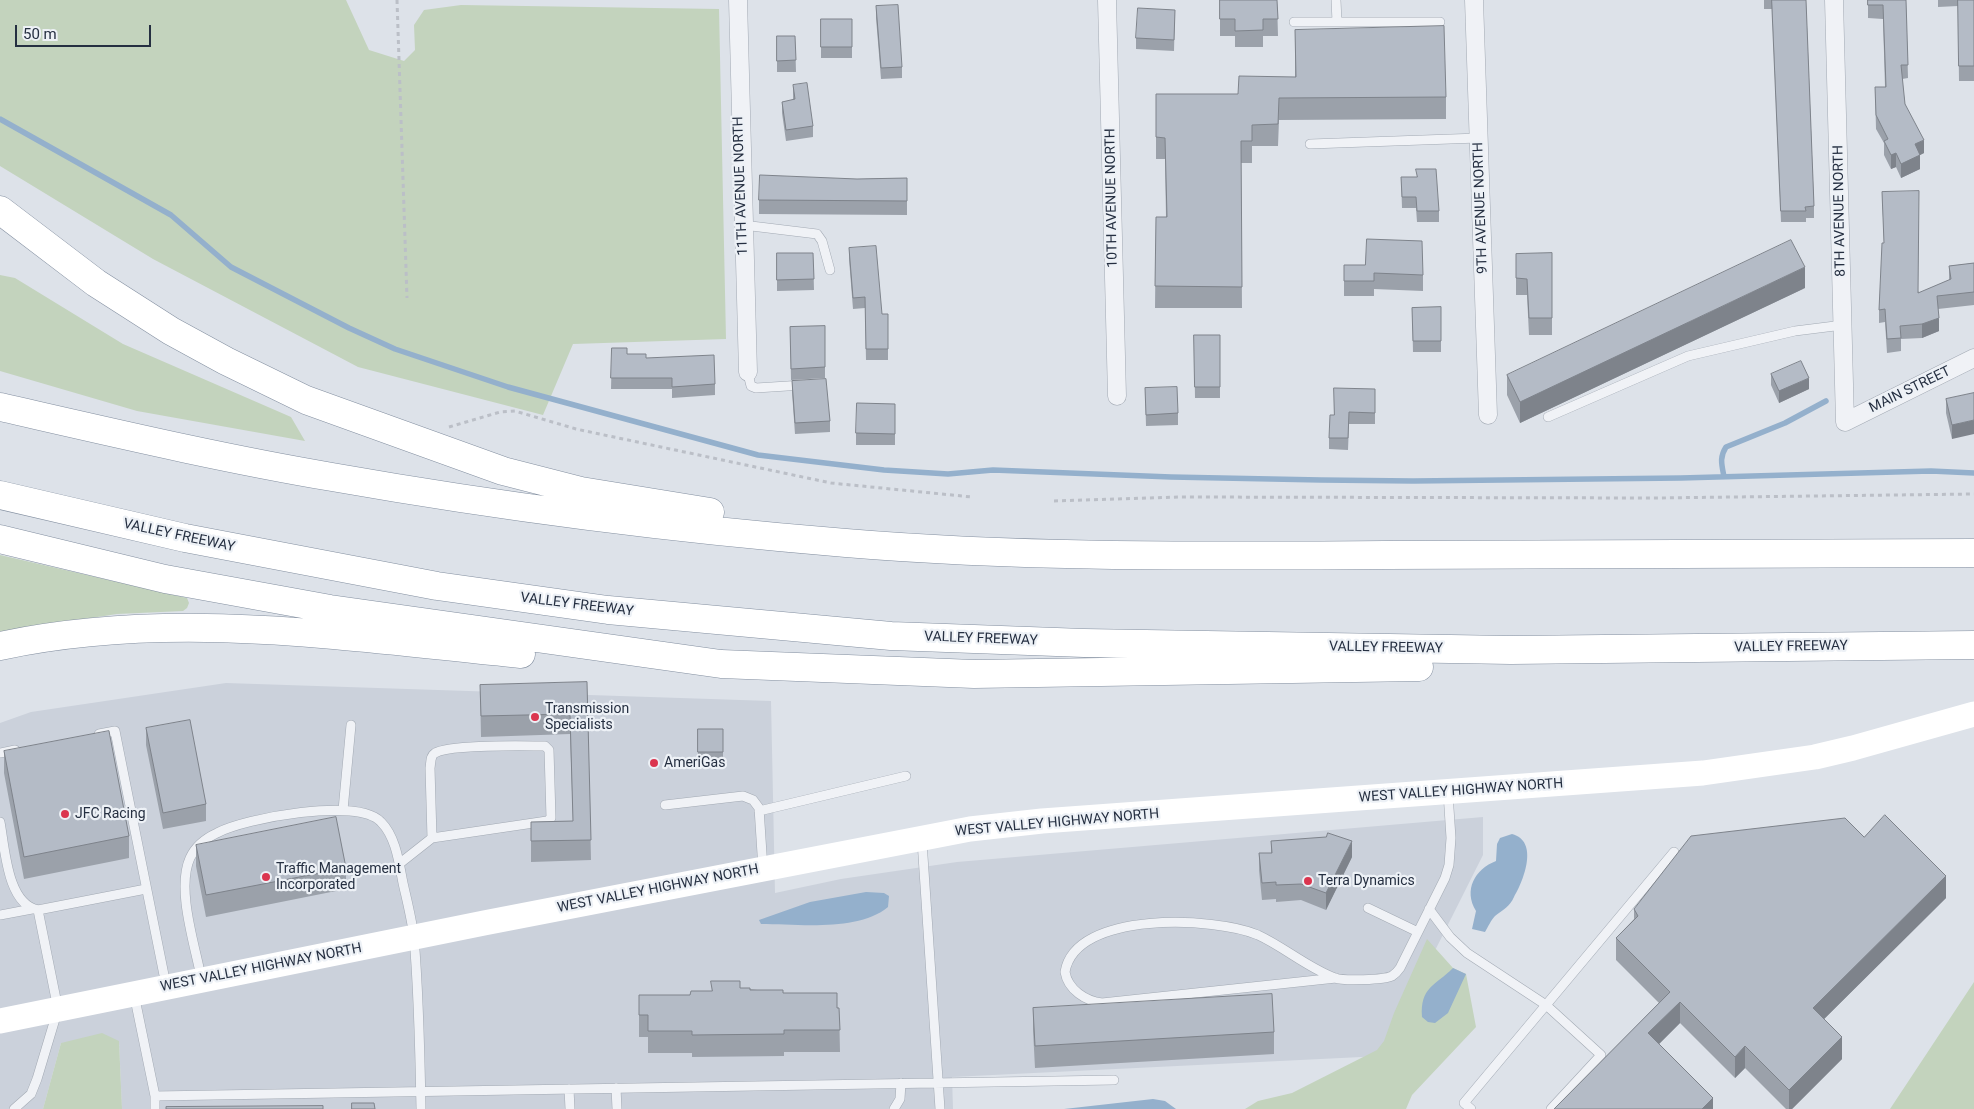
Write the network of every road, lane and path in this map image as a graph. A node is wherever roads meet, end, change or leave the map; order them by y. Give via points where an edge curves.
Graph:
1 (397, 0) edge
2 (738, 0) edge
3 (1107, 0) edge
4 (1336, 0) edge
5 (1474, 0) edge
6 (1834, 0) edge
7 (1294, 22) dead end
8 (1337, 22) junction
9 (1440, 22) dead end
10 (1478, 138) junction
11 (1310, 144) dead end
12 (0, 210) edge
13 (743, 224) junction
14 (830, 270) dead end
15 (408, 298) dead end
16 (1843, 325) junction
17 (1974, 358) edge
18 (747, 371) joint
19 (811, 385) edge
20 (1117, 396) dead end
21 (0, 407) edge
22 (1488, 415) dead end
23 (1548, 417) dead end
24 (1845, 422) joint
25 (447, 427) dead end
26 (0, 494) edge
27 (1974, 494) edge
28 (972, 497) dead end
29 (1054, 501) dead end
30 (0, 539) edge
31 (986, 551) junction
32 (1974, 553) edge
33 (1974, 645) edge
34 (0, 646) edge
35 (1511, 650) junction
36 (721, 664) junction
37 (1974, 714) edge
38 (352, 726) dead end
39 (86, 736) edge
40 (29, 748) edge
41 (0, 753) edge
42 (906, 776) dead end
43 (1448, 792) junction
44 (665, 805) dead end
45 (343, 810) junction
46 (759, 811) junction
47 (0, 822) edge
48 (432, 838) junction
49 (922, 838) junction
50 (1674, 852) dead end
51 (399, 864) junction
52 (764, 869) junction
53 (146, 889) junction
54 (1368, 908) dead end
55 (1429, 909) junction
56 (35, 910) junction
57 (0, 915) edge
58 (1418, 932) junction
59 (414, 937) junction
60 (1336, 978) junction
61 (202, 980) junction
62 (166, 987) junction
63 (134, 994) junction
64 (1546, 1005) junction
65 (58, 1009) junction
66 (0, 1021) edge
67 (1114, 1080) dead end
68 (902, 1083) junction
69 (939, 1083) junction
70 (616, 1088) junction
71 (569, 1089) junction
72 (421, 1092) junction
73 (154, 1096) junction
74 (14, 1109) edge
75 (155, 1109) edge
76 (421, 1109) edge
77 (570, 1109) edge
78 (617, 1109) edge
79 (894, 1109) edge
80 (940, 1109) edge
81 (1471, 1109) edge
82 (1551, 1109) edge

1 - 15 path
2 - 13 street, 11TH AVENUE NORTH
3 - 20 street, 10TH AVENUE NORTH
4 - 8 lane
5 - 10 street, 9TH AVENUE NORTH
6 - 16 street, 8TH AVENUE NORTH
7 - 8 lane
8 - 9 lane
10 - 11 lane
10 - 22 street, 9TH AVENUE NORTH
12 - 31 highway via 96,283 171,331 226,361 306,400 503,471 581,490 763,521
13 - 14 lane via 816,234 822,241
13 - 18 street, 11TH AVENUE NORTH
16 - 23 lane via 1795,331 1688,356
16 - 24 street, 8TH AVENUE NORTH
17 - 24 street, MAIN STREET
18 - 19 lane via 752,386 756,388
21 - 31 highway via 207,453 457,497 599,517 847,544
25 - 28 path via 500,412 515,412 576,429 832,484
26 - 35 highway, VALLEY FREEWAY via 185,538 318,564 437,586 608,610 891,636 1084,643
27 - 29 path via 1656,498 1179,497
30 - 36 highway via 166,579 330,610
31 - 32 highway via 1223,556
33 - 35 highway, VALLEY FREEWAY
34 - 36 highway via 84,632 200,627 265,629 634,664
35 - 36 highway via 1421,667 1169,672 974,674
37 - 43 main road, WEST VALLEY HIGHWAY NORTH via 1814,757 1703,773
38 - 45 lane
39 - 53 lane via 115,731
40 - 41 lane
42 - 46 lane
43 - 49 main road, WEST VALLEY HIGHWAY NORTH via 1042,821
43 - 55 lane via 1449,866
44 - 46 lane via 743,796 753,800
45 - 51 lane via 367,813 382,823
45 - 61 lane via 238,824 208,838 194,850 184,876 184,886
46 - 52 lane
47 - 56 lane via 14,891 26,906
48 - 48 lane via 430,768 436,752 476,747 545,746 549,750 551,818
48 - 51 lane
49 - 52 main road, WEST VALLEY HIGHWAY NORTH
49 - 69 lane
50 - 64 lane
51 - 59 lane
52 - 59 main road, WEST VALLEY HIGHWAY NORTH
53 - 56 lane
53 - 62 lane
54 - 58 lane
55 - 58 lane
55 - 64 lane via 1467,953
56 - 57 lane
56 - 65 lane
58 - 60 lane via 1400,968 1392,976
59 - 61 main road, WEST VALLEY HIGHWAY NORTH
59 - 72 lane
60 - 60 lane via 1258,935 1225,926 1190,922 1129,926 1103,933 1075,951 1065,972 1068,982 1082,996 1102,1003
61 - 62 main road, WEST VALLEY HIGHWAY NORTH
62 - 63 main road, WEST VALLEY HIGHWAY NORTH
63 - 65 main road, WEST VALLEY HIGHWAY NORTH
63 - 73 lane
64 - 81 lane via 1464,1103
64 - 82 lane via 1601,1055
65 - 66 main road, WEST VALLEY HIGHWAY NORTH
65 - 74 lane via 31,1094
67 - 69 lane
68 - 69 lane
68 - 70 lane
68 - 79 lane via 900,1099
69 - 80 lane
70 - 71 lane
70 - 78 lane
71 - 72 lane
71 - 77 lane
72 - 73 lane
72 - 76 lane
73 - 75 lane

